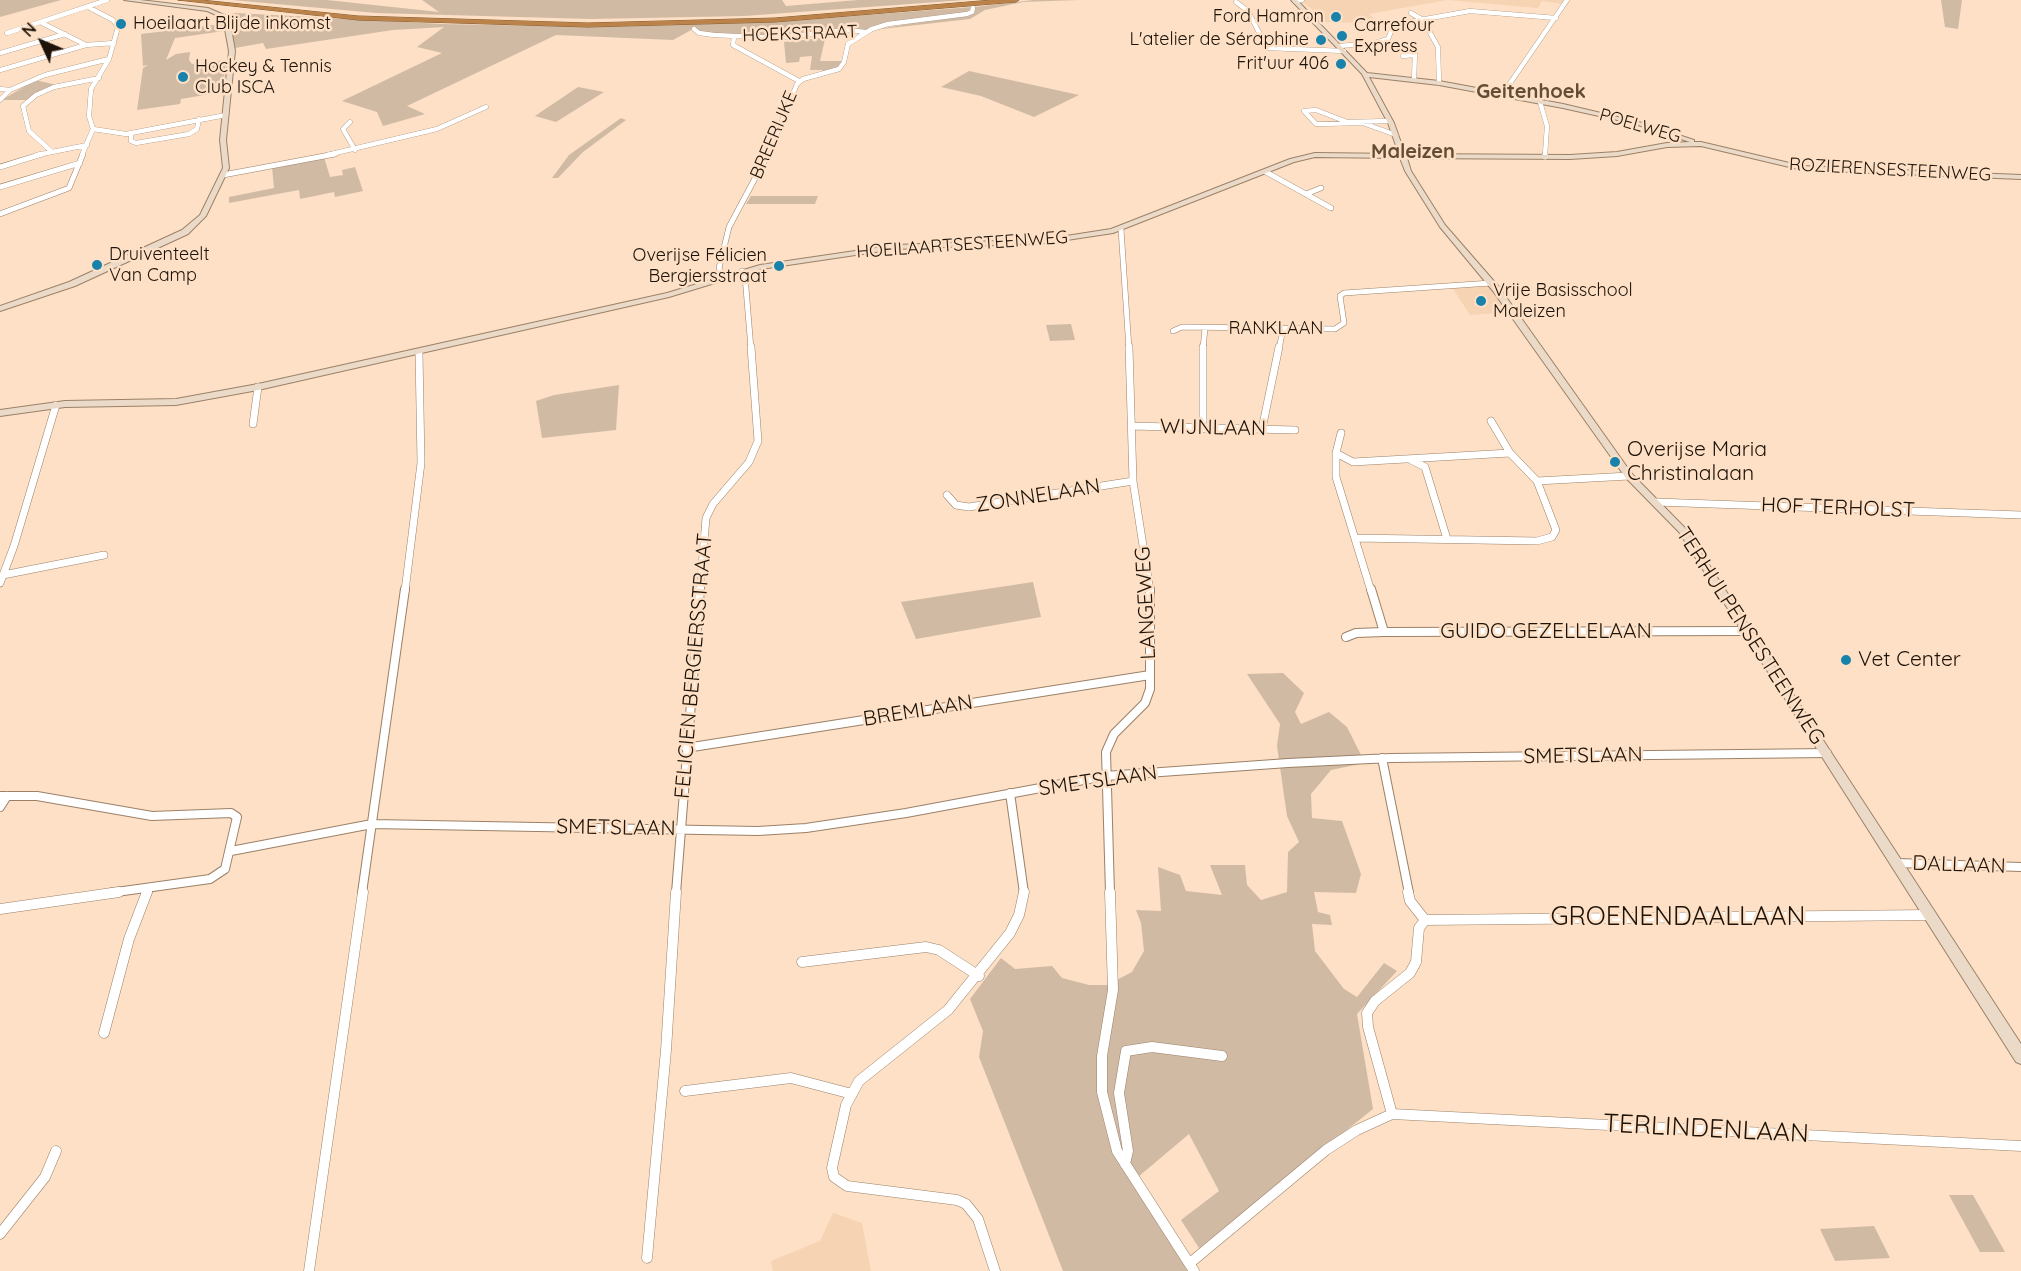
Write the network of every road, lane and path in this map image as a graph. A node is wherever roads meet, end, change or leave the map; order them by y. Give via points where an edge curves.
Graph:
1 (107, 0) edge
2 (127, 0) edge
3 (181, 0) edge
4 (211, 0) edge
5 (985, 0) edge
6 (1016, 0) edge
7 (1294, 0) edge
8 (1302, 0) edge
9 (1567, 0) edge
10 (1236, 2) dead end
11 (90, 8) junction
12 (973, 8) dead end
13 (1411, 13) dead end
14 (1556, 18) junction
15 (1423, 20) junction
16 (42, 23) junction
17 (694, 29) dead end
18 (867, 32) junction
19 (7, 33) dead end
20 (65, 34) junction
21 (734, 36) junction
22 (114, 43) junction
23 (86, 45) junction
24 (1341, 48) junction
25 (0, 53) edge
26 (1403, 56) dead end
27 (110, 59) junction
28 (0, 70) edge
29 (1366, 75) junction
30 (99, 78) junction
31 (1414, 80) junction
32 (799, 81) junction
33 (1439, 83) junction
34 (0, 88) edge
35 (10, 90) junction
36 (1502, 95) junction
37 (0, 100) edge
38 (1540, 102) junction
39 (486, 107) dead end
40 (226, 115) junction
41 (199, 119) junction
42 (1390, 121) junction
43 (350, 122) dead end
44 (93, 129) junction
45 (106, 133) junction
46 (131, 133) junction
47 (1396, 135) junction
48 (89, 138) junction
49 (1701, 144) junction
50 (87, 145) junction
51 (355, 150) junction
52 (51, 151) junction
53 (1402, 155) junction
54 (1545, 157) junction
55 (80, 163) junction
56 (0, 167) edge
57 (1266, 172) junction
58 (223, 175) junction
59 (2021, 177) edge
60 (0, 187) edge
61 (1321, 188) dead end
62 (1306, 194) junction
63 (1331, 208) dead end
64 (0, 214) edge
65 (1121, 229) junction
66 (742, 271) junction
67 (724, 278) junction
68 (1491, 283) junction
69 (0, 309) edge
70 (1205, 328) junction
71 (1283, 328) junction
72 (1173, 331) dead end
73 (415, 354) junction
74 (258, 387) junction
75 (56, 405) junction
76 (0, 413) edge
77 (1491, 421) dead end
78 (253, 424) dead end
79 (1131, 426) junction
80 (1203, 429) junction
81 (1262, 429) junction
82 (1295, 430) dead end
83 (1341, 433) dead end
84 (1336, 453) junction
85 (1510, 453) junction
86 (1431, 458) junction
87 (1410, 459) junction
88 (1353, 462) junction
89 (1425, 467) junction
90 (1336, 470) junction
91 (1629, 476) junction
92 (1535, 478) junction
93 (1133, 481) junction
94 (947, 495) dead end
95 (1656, 502) junction
96 (2021, 515) edge
97 (1355, 538) junction
98 (1447, 539) junction
99 (104, 555) dead end
100 (3, 575) junction
101 (0, 583) edge
102 (1384, 632) junction
103 (1747, 632) junction
104 (1346, 637) dead end
105 (1150, 675) junction
106 (686, 748) junction
107 (1827, 753) junction
108 (1382, 758) junction
109 (1105, 776) junction
110 (1010, 793) junction
111 (4, 796) edge
112 (0, 807) edge
113 (372, 824) junction
114 (681, 829) junction
115 (231, 851) junction
116 (1897, 863) junction
117 (2021, 867) edge
118 (149, 888) junction
119 (0, 909) edge
120 (1930, 915) junction
121 (1425, 920) junction
122 (802, 962) dead end
123 (979, 975) junction
124 (104, 1033) dead end
125 (1222, 1056) dead end
126 (2021, 1057) edge
127 (685, 1091) dead end
128 (852, 1094) junction
129 (1392, 1114) junction
130 (2021, 1146) edge
131 (56, 1151) dead end
132 (1125, 1164) junction
133 (0, 1234) edge
134 (647, 1258) dead end
135 (1192, 1267) edge
136 (309, 1271) edge
137 (995, 1271) edge

1 - 11 street
2 - 40 street via 208,10 225,17 232,51
3 - 6 highway via 381,20 588,25 776,20
4 - 5 highway via 409,17 590,22 782,16
7 - 8 street
7 - 24 street, TERHULPENSESTEENWEG
9 - 14 street
10 - 24 street via 1248,11 1267,48
11 - 16 street
11 - 22 street via 116,23
12 - 18 street, BREERIJKE via 967,14 888,24
13 - 15 street
14 - 15 street via 1476,10
14 - 36 street
15 - 24 street via 1398,25 1387,39
15 - 33 street via 1438,47
16 - 19 street
16 - 20 street
17 - 21 street, HOEKSTRAAT
18 - 21 street, HOEKSTRAAT via 847,30 783,38
18 - 32 street, BREERIJKE via 848,44 839,69
20 - 23 street
20 - 25 street
21 - 32 street, HOEKSTRAAT via 734,45
22 - 23 street
22 - 27 street
23 - 28 street
24 - 29 street, TERHULPENSESTEENWEG
26 - 31 street via 1414,54
27 - 30 street
27 - 35 street via 54,71
29 - 31 street, POELWEG
29 - 42 street, TERHULPENSESTEENWEG
30 - 44 street via 91,89
30 - 52 street via 54,87 23,106 29,131
31 - 33 street, POELWEG
32 - 67 street, BREERIJKE via 782,114 762,170 729,227 719,268
33 - 36 street, POELWEG
34 - 35 street
35 - 37 street
36 - 38 street, POELWEG
38 - 49 street, POELWEG via 1625,120
38 - 54 street via 1548,126
39 - 51 street via 437,129
40 - 41 street
40 - 58 street
41 - 46 street
41 - 46 street via 197,129 189,134 136,143 130,141
42 - 47 street, TERHULPENSESTEENWEG
42 - 47 street via 1347,122 1316,110 1304,111 1316,124 1364,123
43 - 51 street via 343,129
44 - 45 street
44 - 48 street
45 - 46 street
45 - 48 street
47 - 53 street, TERHULPENSESTEENWEG
48 - 50 street
49 - 54 street, ROZIERENSESTEENWEG
49 - 59 street, ROZIERENSESTEENWEG via 1802,168
50 - 52 street
50 - 55 street
51 - 58 street
52 - 56 street
53 - 54 street, ROZIERENSESTEENWEG
53 - 57 street, HOEILAARTSESTEENWEG via 1315,155
53 - 68 street, TERHULPENSESTEENWEG via 1442,226
55 - 60 street
55 - 64 street via 69,188
57 - 62 street
57 - 65 street, HOEILAARTSESTEENWEG
58 - 69 street via 203,216 185,232 72,284
61 - 62 street
62 - 63 street
65 - 66 street, HOEILAARTSESTEENWEG via 1047,241 863,250
65 - 79 street, LANGEWEG
66 - 67 street, HOEILAARTSESTEENWEG
66 - 106 street, FELICIEN BERGIERSSTRAAT via 758,441 749,462 706,518
67 - 73 street, HOEILAARTSESTEENWEG via 669,295
68 - 71 street, RANKLAAN via 1344,293 1340,296 1344,323 1339,328
68 - 91 street, TERHULPENSESTEENWEG
70 - 71 street, RANKLAAN
70 - 72 street, RANKLAAN via 1182,327
70 - 80 street via 1201,367
71 - 81 street
73 - 74 street, HOEILAARTSESTEENWEG
73 - 113 street via 421,463
74 - 75 street, HOEILAARTSESTEENWEG via 176,402
74 - 78 street
75 - 76 street, HOEILAARTSESTEENWEG
75 - 100 street
77 - 85 street
79 - 80 street, WIJNLAAN
79 - 93 street, LANGEWEG
80 - 81 street, WIJNLAAN
81 - 82 street, WIJNLAAN
83 - 84 street
84 - 88 street
84 - 90 street
85 - 86 street
85 - 92 street
86 - 87 street
86 - 89 street
87 - 88 street
87 - 89 street
88 - 90 street
89 - 98 street
90 - 97 street
91 - 92 street
91 - 95 street, TERHULPENSESTEENWEG
92 - 98 street via 1556,530 1552,537 1537,541
93 - 94 street, ZONNELAAN via 969,507 956,505
93 - 105 street, LANGEWEG via 1151,599
95 - 96 street, HOF TERHOLST
95 - 103 street, TERHULPENSESTEENWEG via 1682,530
97 - 98 street
97 - 102 street
99 - 100 street
100 - 101 street
102 - 103 street, GUIDO GEZELLELAAN
102 - 104 street, GUIDO GEZELLELAAN
103 - 107 street, TERHULPENSESTEENWEG
105 - 106 street, BREMLAAN
105 - 109 street, LANGEWEG via 1145,703 1108,744
106 - 114 street, FELICIEN BERGIERSSTRAAT
107 - 108 street, SMETSLAAN
107 - 116 street, TERHULPENSESTEENWEG
108 - 109 street, SMETSLAAN
108 - 121 street via 1410,901
109 - 110 street, SMETSLAAN
109 - 132 street, LANGEWEG via 1113,1004 1102,1056 1102,1092 1108,1124
110 - 114 street, SMETSLAAN via 806,828
110 - 123 street via 1024,897 1010,933
111 - 112 street
111 - 115 street via 59,799 144,815 235,813
113 - 114 street, SMETSLAAN
113 - 115 street, SMETSLAAN
113 - 136 street
114 - 134 street, FELICIEN BERGIERSSTRAAT
115 - 118 street via 220,875
116 - 117 street, DALLAAN
116 - 120 street, TERHULPENSESTEENWEG
118 - 119 street
118 - 124 street via 129,939
120 - 121 street, GROENENDAALLAAN
120 - 126 street, TERHULPENSESTEENWEG
121 - 129 street via 1419,928 1416,962 1410,973 1375,1001 1367,1013
122 - 123 street via 926,946
123 - 128 street via 931,1026 871,1069
125 - 132 street via 1152,1047 1126,1051 1119,1093 1128,1151
127 - 128 street via 791,1078
128 - 137 street via 832,1168 837,1180 847,1186 966,1204 978,1220
129 - 130 street, TERLINDENLAAN
129 - 135 street via 1326,1150
131 - 133 street via 45,1177
132 - 135 street, LANGEWEG

